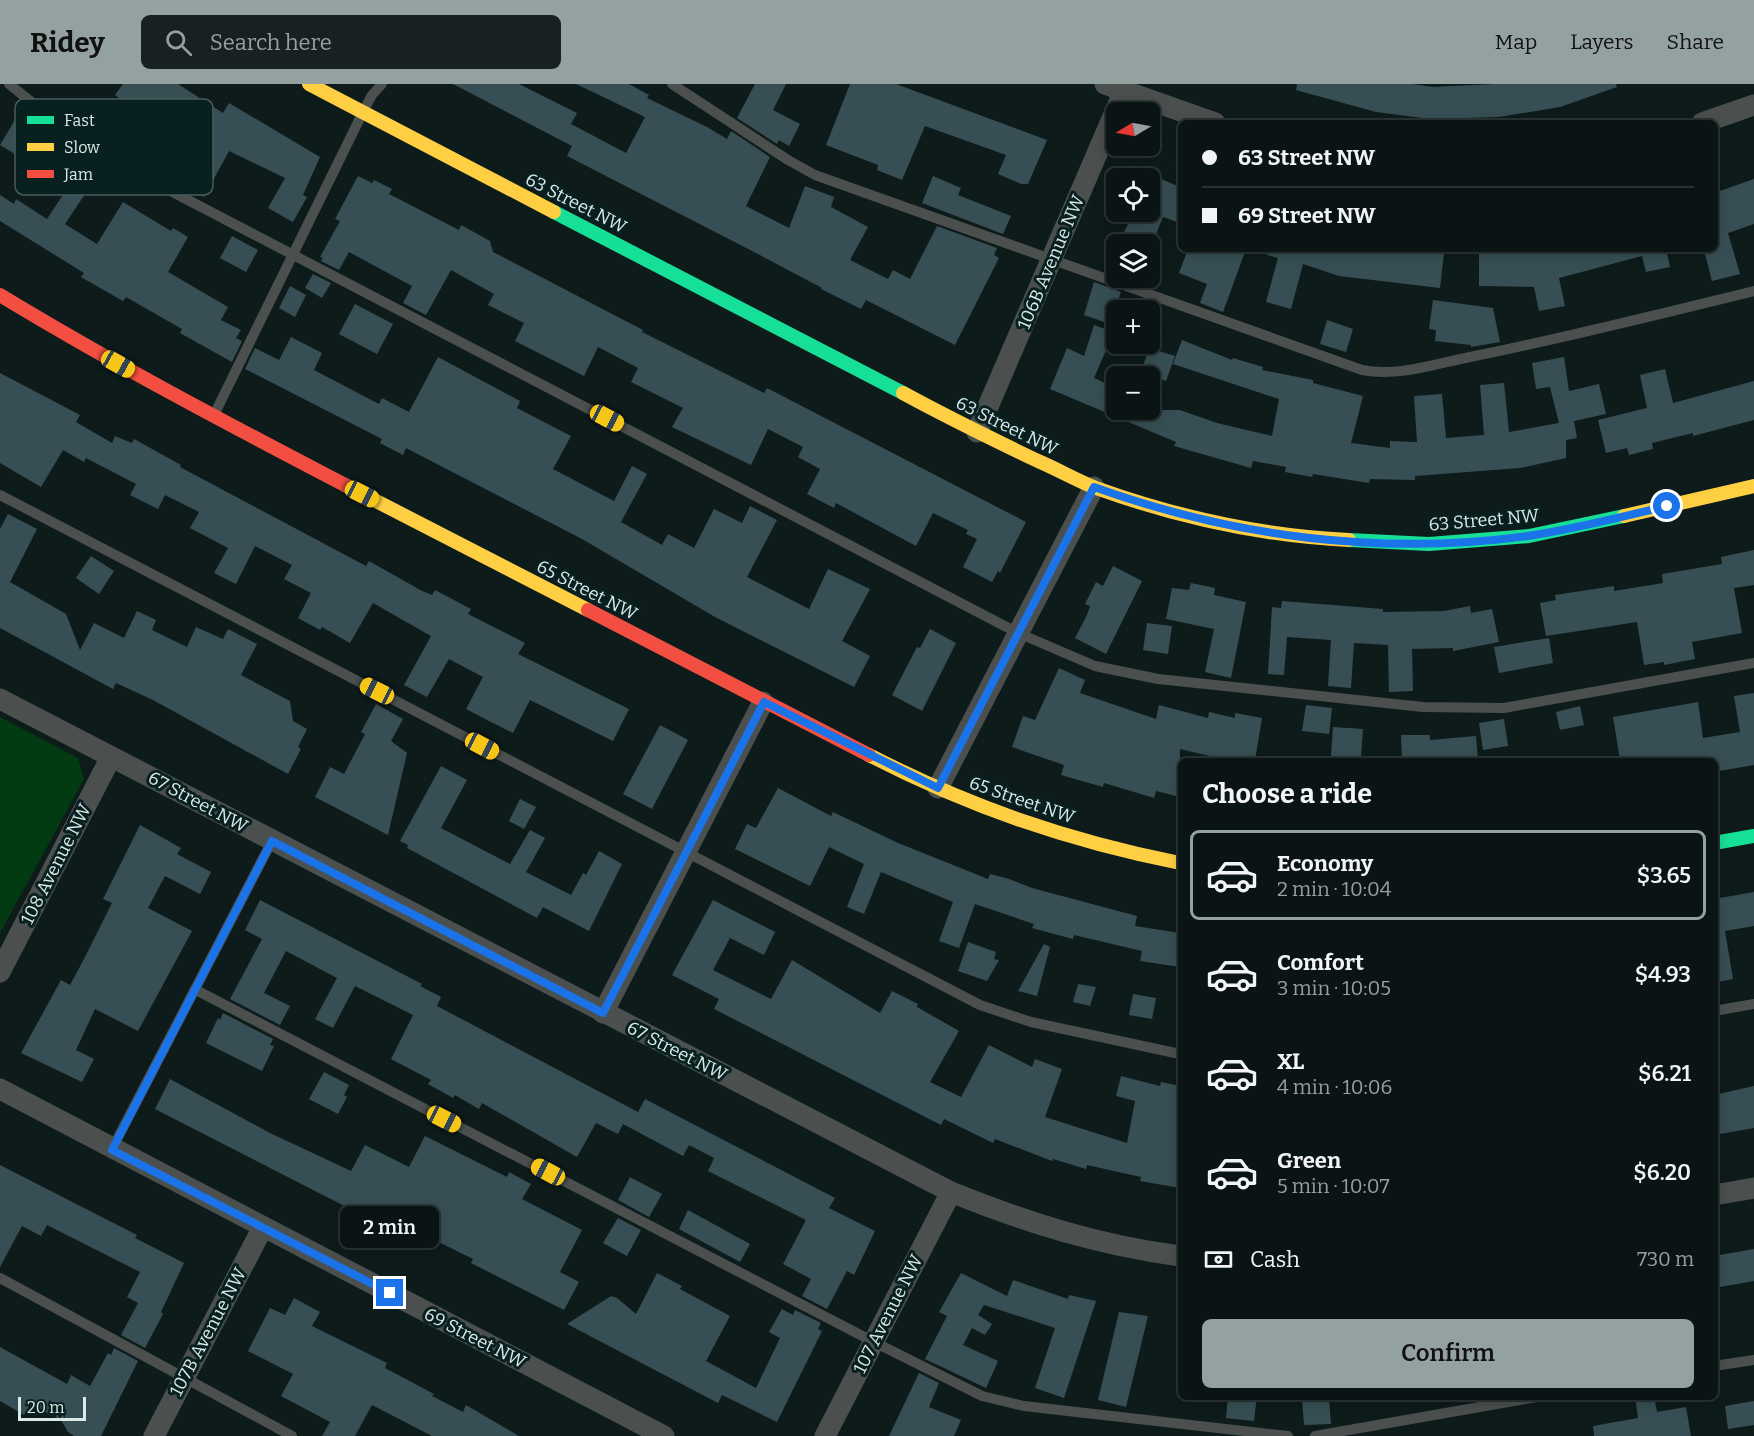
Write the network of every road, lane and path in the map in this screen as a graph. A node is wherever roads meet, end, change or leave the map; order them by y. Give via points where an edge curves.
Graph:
1 (9, 84) edge
2 (309, 84) edge
3 (382, 84) edge
4 (672, 84) edge
5 (1114, 88) edge
6 (28, 99) edge
7 (1754, 105) edge
8 (363, 112) junction
9 (1206, 120) edge
10 (1711, 120) edge
11 (180, 195) edge
12 (294, 255) junction
13 (1053, 258) junction
14 (1754, 291) edge
15 (0, 295) edge
16 (214, 417) junction
17 (977, 432) junction
18 (1754, 486) edge
19 (1094, 487) junction
20 (0, 495) edge
21 (1018, 633) junction
22 (1754, 663) edge
23 (0, 699) edge
24 (764, 702) junction
25 (111, 757) junction
26 (938, 788) junction
27 (1754, 836) edge
28 (272, 841) junction
29 (1718, 842) edge
30 (687, 853) junction
31 (1178, 863) edge
32 (0, 972) edge
33 (196, 990) junction
34 (1754, 1004) edge
35 (1718, 1010) edge
36 (603, 1013) junction
37 (1178, 1054) edge
38 (0, 1089) edge
39 (112, 1150) junction
40 (1754, 1188) edge
41 (951, 1192) junction
42 (1718, 1194) edge
43 (263, 1227) junction
44 (1178, 1256) edge
45 (0, 1278) edge
46 (874, 1342) junction
47 (1754, 1360) edge
48 (1718, 1365) edge
49 (185, 1377) junction
50 (1519, 1400) edge
51 (154, 1436) edge
52 (292, 1436) edge
53 (664, 1436) edge
54 (825, 1436) edge
55 (1288, 1436) edge
56 (1315, 1436) edge

1 - 6 lane
2 - 8 street, 63 Street NW
3 - 8 lane
4 - 13 lane via 815,175
5 - 9 street
5 - 13 street, 106B Avenue NW
7 - 10 street
8 - 12 lane
8 - 17 street, 63 Street NW
11 - 12 lane
12 - 16 lane
12 - 21 lane
13 - 14 lane via 1362,370 1380,373 1492,353
13 - 17 street, 106B Avenue NW
15 - 16 street, 65 Street NW
16 - 24 street, 65 Street NW
17 - 19 street, 63 Street NW
18 - 19 street, 63 Street NW via 1529,536 1429,544 1344,541 1264,532 1166,510
19 - 21 street
20 - 30 lane
21 - 22 lane via 1095,666 1158,679 1423,707 1504,708
21 - 26 street
23 - 25 street, 67 Street NW
24 - 26 street, 65 Street NW
24 - 30 street
25 - 28 street, 67 Street NW
25 - 32 street, 108 Avenue NW
26 - 31 street, 65 Street NW via 1027,824
27 - 29 street
28 - 33 lane
28 - 36 street, 67 Street NW
30 - 36 street
30 - 37 lane via 980,1005 1031,1022
33 - 39 lane
33 - 46 lane
34 - 35 lane
36 - 41 street, 67 Street NW
38 - 39 street, 69 Street NW
39 - 43 street, 69 Street NW
40 - 42 street
41 - 44 street, 67 Street NW via 1046,1228
41 - 46 street, 107 Avenue NW
43 - 49 street, 107B Avenue NW
43 - 53 street, 69 Street NW
45 - 49 lane
46 - 54 street, 107 Avenue NW
46 - 55 lane via 982,1396 1006,1403
47 - 48 lane
49 - 51 street, 107B Avenue NW
49 - 52 lane
50 - 56 lane

